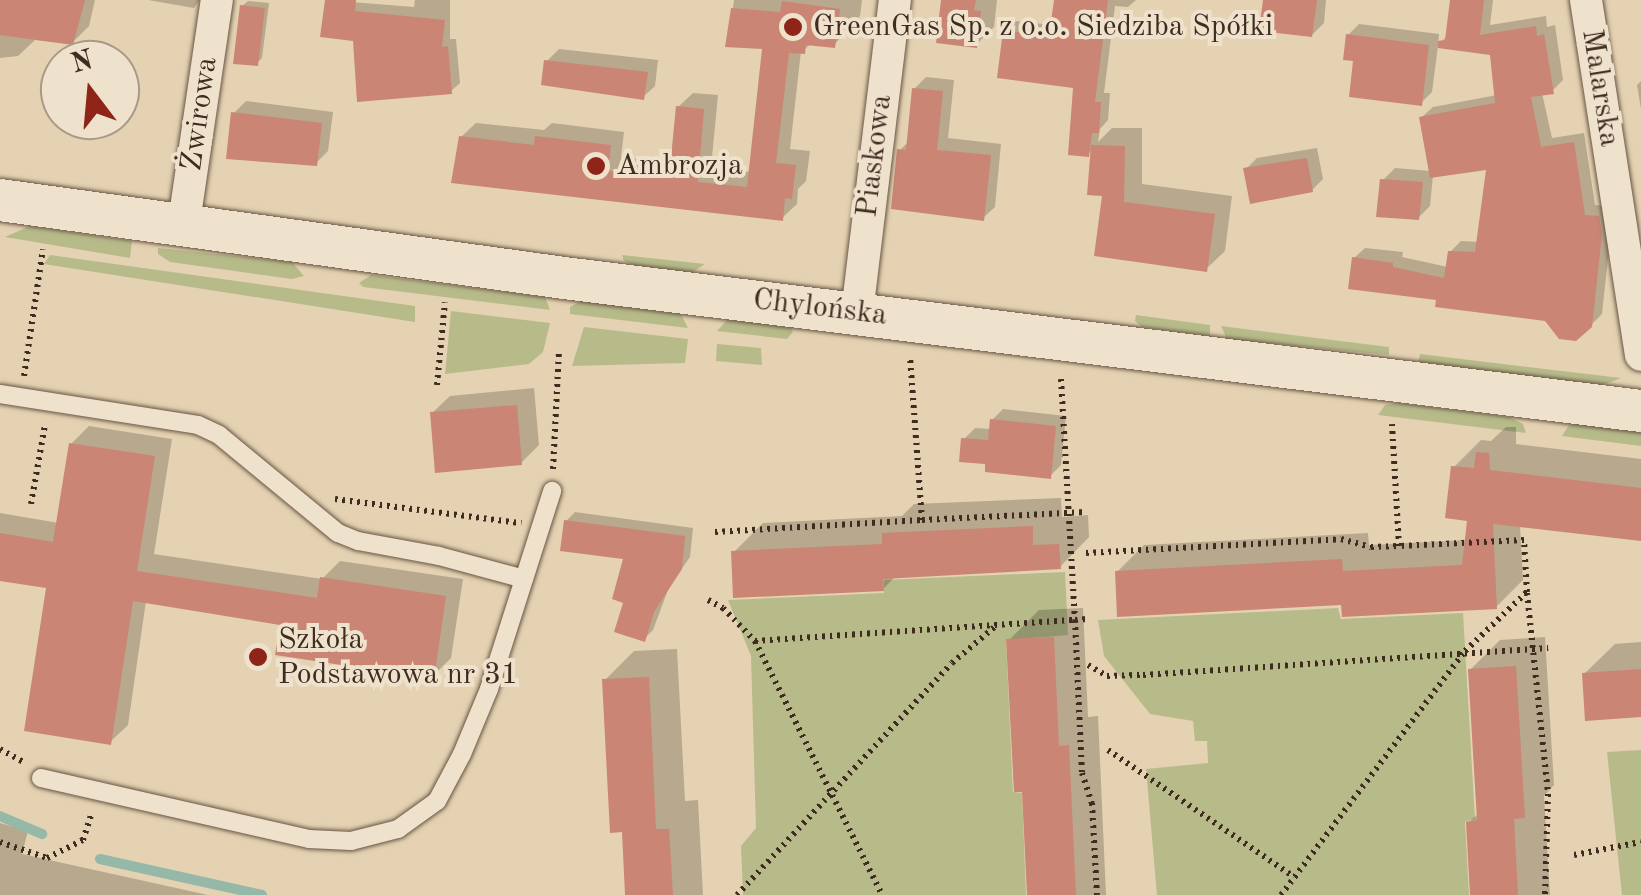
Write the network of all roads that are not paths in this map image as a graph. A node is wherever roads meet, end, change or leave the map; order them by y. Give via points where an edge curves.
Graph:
1 (217, 0) edge
2 (895, 0) edge
3 (1586, 0) edge
4 (0, 200) edge
5 (183, 229) junction
6 (857, 313) junction
7 (1641, 355) edge
8 (0, 394) edge
9 (1641, 411) edge
10 (547, 487) road end
11 (524, 579) junction
12 (41, 778) dead end

1 - 5 street, Żwirowa
2 - 6 street, Piaskowa
3 - 7 street, Malarska
4 - 5 street, Chylońska
5 - 6 street, Chylońska
6 - 9 street, Chylońska
8 - 11 lane via 198,425 338,532
10 - 11 lane
11 - 12 lane via 462,754 438,801 398,829 352,841 309,839

